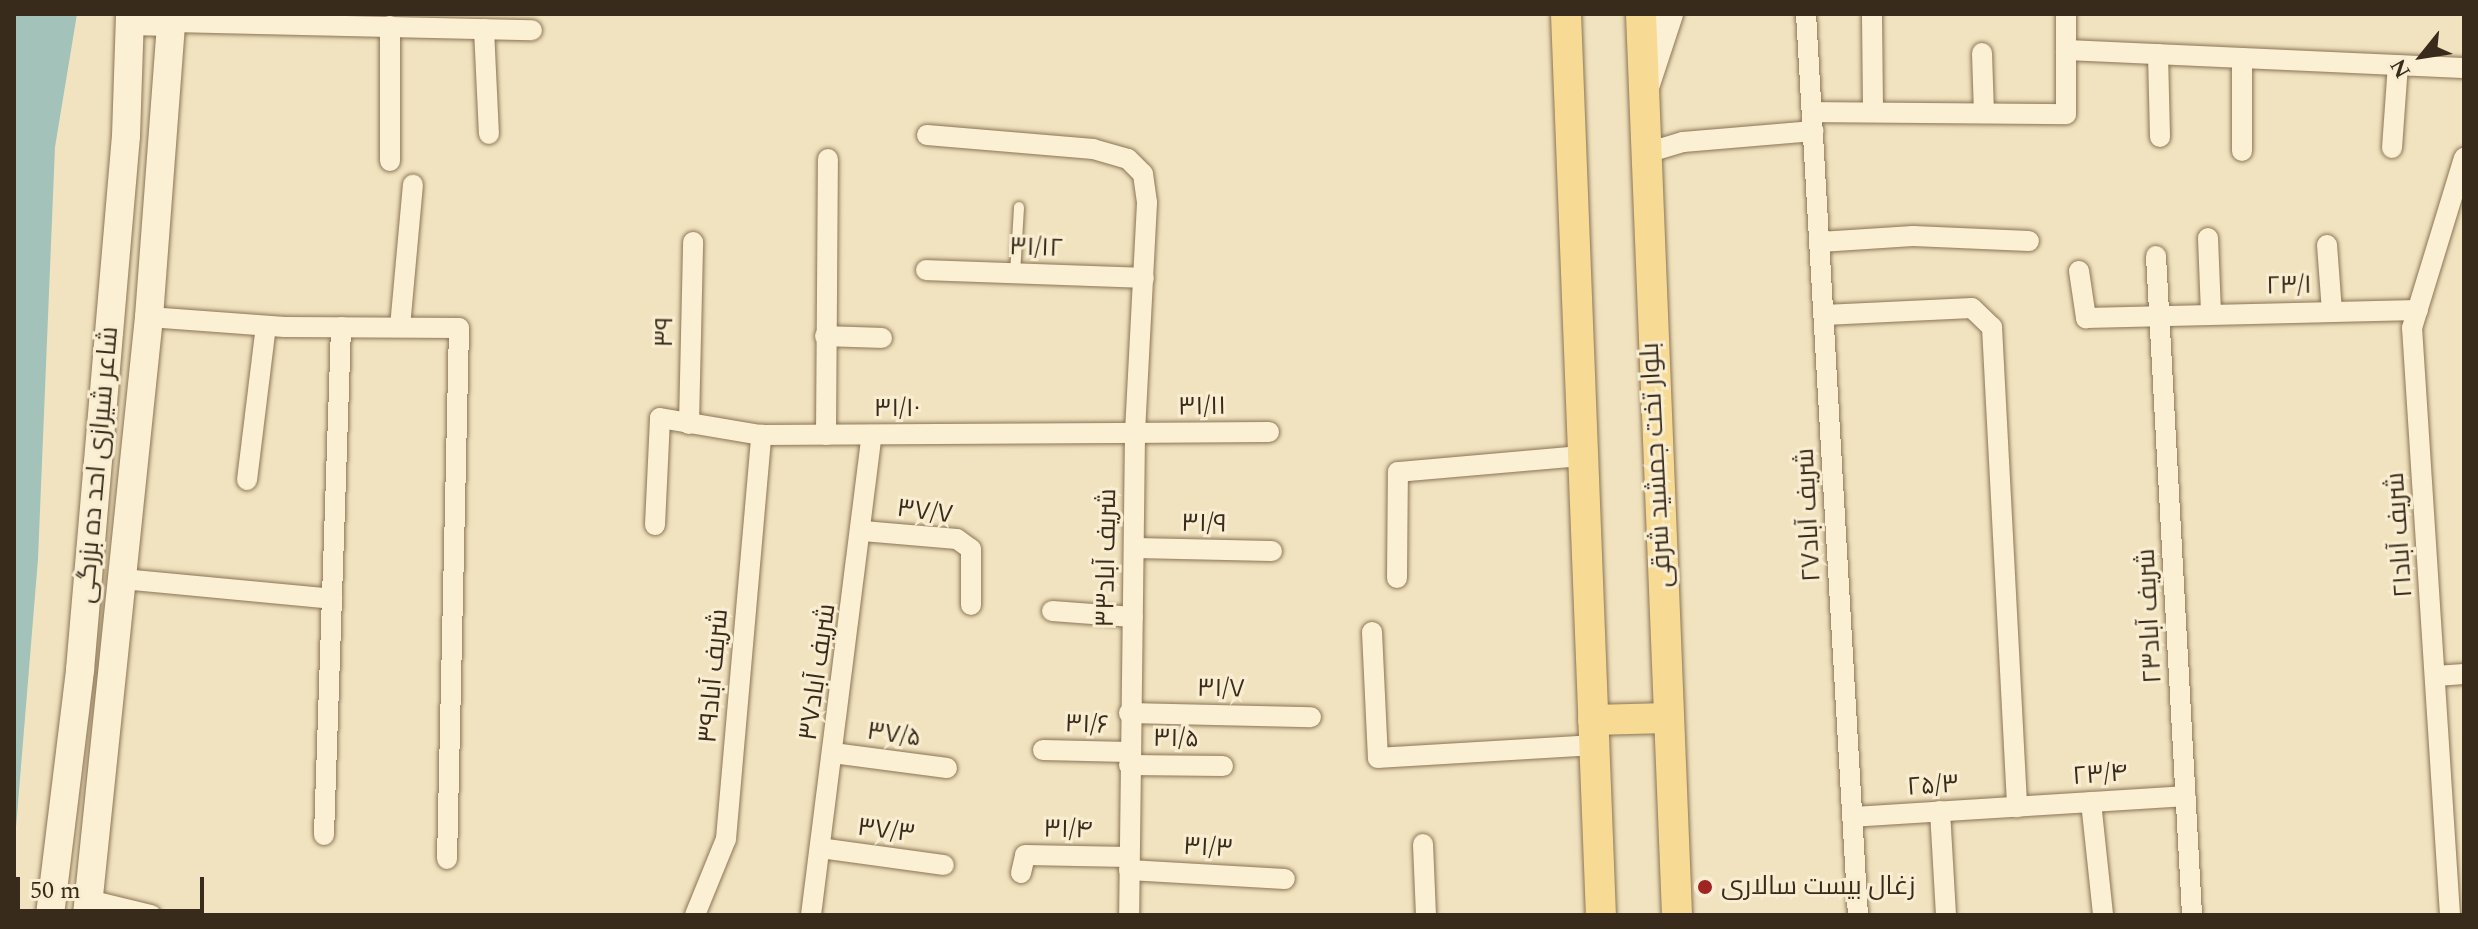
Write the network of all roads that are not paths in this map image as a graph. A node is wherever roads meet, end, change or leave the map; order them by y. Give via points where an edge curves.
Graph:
1 (1566, 14) edge
2 (1641, 14) edge
3 (1669, 14) edge
4 (1806, 14) edge
5 (1872, 14) edge
6 (2066, 14) edge
7 (130, 17) edge
8 (171, 22) junction
9 (390, 26) junction
10 (484, 29) junction
11 (532, 30) dead end
12 (2066, 50) junction
13 (1982, 53) dead end
14 (2158, 54) junction
15 (2242, 58) junction
16 (2398, 65) junction
17 (2464, 68) edge
18 (1642, 95) junction
19 (1873, 112) junction
20 (1984, 113) junction
21 (1813, 121) junction
22 (489, 134) dead end
23 (927, 135) dead end
24 (2160, 137) dead end
25 (2392, 148) dead end
26 (2242, 151) dead end
27 (1643, 154) junction
28 (2464, 158) edge
29 (828, 159) dead end
30 (390, 161) dead end
31 (413, 185) dead end
32 (1019, 207) dead end
33 (2208, 238) dead end
34 (2029, 241) dead end
35 (693, 242) dead end
36 (1820, 242) junction
37 (2327, 245) dead end
38 (2156, 256) dead end
39 (926, 270) dead end
40 (2079, 271) dead end
41 (1015, 273) junction
42 (1144, 278) junction
43 (2418, 310) junction
44 (2332, 311) junction
45 (2211, 313) junction
46 (2160, 314) junction
47 (1824, 315) junction
48 (149, 317) junction
49 (266, 326) junction
50 (341, 327) junction
51 (400, 327) junction
52 (825, 336) junction
53 (882, 338) dead end
54 (689, 424) junction
55 (1269, 432) dead end
56 (761, 435) junction
57 (826, 435) junction
58 (872, 435) junction
59 (1135, 435) junction
60 (1582, 456) junction
61 (247, 480) dead end
62 (655, 525) dead end
63 (863, 531) junction
64 (1135, 548) junction
65 (1272, 551) dead end
66 (1397, 578) dead end
67 (122, 579) junction
68 (332, 599) junction
69 (971, 605) dead end
70 (1052, 611) dead end
71 (1133, 617) junction
72 (1372, 632) dead end
73 (2464, 674) edge
74 (2436, 676) junction
75 (1129, 713) junction
76 (1311, 717) dead end
77 (1668, 718) junction
78 (1594, 732) junction
79 (1043, 750) dead end
80 (833, 753) junction
81 (1129, 758) junction
82 (1223, 766) dead end
83 (947, 768) dead end
84 (2185, 796) junction
85 (2091, 802) junction
86 (2017, 807) junction
87 (1940, 811) junction
88 (1852, 817) junction
89 (324, 835) dead end
90 (1423, 844) dead end
91 (820, 848) junction
92 (447, 859) dead end
93 (1129, 864) junction
94 (944, 865) dead end
95 (1021, 873) dead end
96 (1285, 879) dead end
97 (88, 908) edge
98 (50, 915) edge
99 (151, 915) edge
100 (695, 915) edge
101 (811, 915) edge
102 (1129, 915) edge
103 (1426, 915) edge
104 (1601, 915) edge
105 (1677, 915) edge
106 (1858, 915) edge
107 (1946, 915) edge
108 (2103, 915) edge
109 (2192, 915) edge
110 (2450, 915) edge

1 - 60 main road
2 - 18 main road, بلوار تخت جمشید شرقی
3 - 18 street
4 - 21 street, شریف آباد۲۷
5 - 19 street
6 - 12 street
7 - 8 street
7 - 98 street, شاعر شیرازی احد ده بزرگی via 126,136 80,670
8 - 9 street
8 - 48 street
9 - 10 street
9 - 30 street
10 - 11 street
10 - 22 street
12 - 14 street
12 - 20 street via 2066,114
13 - 20 street
14 - 15 street
14 - 24 street
15 - 16 street
15 - 26 street
16 - 17 street
16 - 25 street
18 - 27 main road, بلوار تخت جمشید شرقی
19 - 20 street
19 - 21 street
21 - 27 street via 1683,142
21 - 36 street, شریف آباد۲۷
23 - 42 street, شریف آباد۳۳ via 1093,149 1128,159 1143,174 1147,203
27 - 77 main road, بلوار تخت جمشید شرقی
28 - 43 street, شریف آباد۲۱
29 - 52 street
31 - 51 street
32 - 41 lane
33 - 45 street
34 - 36 street via 1913,236
35 - 54 street, ۳۹
36 - 47 street, شریف آباد۲۷
37 - 44 street
38 - 46 street, شریف آباد۲۳
39 - 41 street, ۳۱/۱۲
40 - 46 street, ۲۳/۱ via 2086,318
41 - 42 street, ۳۱/۱۲
42 - 59 street, شریف آباد۳۳
43 - 44 street, ۲۳/۱
43 - 74 street, شریف آباد۲۱ via 2412,328
44 - 45 street, ۲۳/۱
45 - 46 street, ۲۳/۱
46 - 84 street, شریف آباد۲۳
47 - 86 street via 1972,308 1992,327
47 - 88 street, شریف آباد۲۷
48 - 49 street
48 - 67 street
49 - 50 street
49 - 61 street
50 - 51 street
50 - 68 street
51 - 92 street via 459,328
52 - 53 street
52 - 57 street
54 - 56 street, ۳۱/۱۰
54 - 62 street, ۳۱/۱۰ via 660,418
55 - 59 street, ۳۱/۱۱
56 - 57 street, ۳۱/۱۰
56 - 100 street, شریف آباد۳۹ via 726,839
57 - 58 street, ۳۱/۱۰
58 - 59 street, ۳۱/۱۰
58 - 63 street, شریف آباد۳۷
59 - 64 street, شریف آباد۳۳
60 - 66 street via 1398,472
60 - 78 main road
63 - 69 street, ۳۷/۷ via 957,539 971,549
63 - 80 street, شریف آباد۳۷
64 - 65 street, ۳۱/۹
64 - 71 street, شریف آباد۳۳
67 - 68 street
67 - 97 street
68 - 89 street
70 - 71 street
71 - 75 street, شریف آباد۳۳
72 - 78 street via 1378,758
73 - 74 street
74 - 110 street, شریف آباد۲۱
75 - 76 street, ۳۱/۷
75 - 81 street, شریف آباد۳۳
77 - 78 main road
77 - 105 main road, بلوار تخت جمشید شرقی
78 - 104 main road
79 - 81 street, ۳۱/۶
80 - 83 street, ۳۷/۵
80 - 91 street, شریف آباد۳۷
81 - 82 street, ۳۱/۵
81 - 93 street, شریف آباد۳۳
84 - 85 street, ۲۳/۴
84 - 109 street, شریف آباد۲۳
85 - 86 street, ۲۳/۴
85 - 108 street
86 - 87 street, ۲۵/۳
87 - 88 street, ۲۵/۳
87 - 107 street
88 - 106 street, شریف آباد۲۷
90 - 103 street
91 - 94 street, ۳۷/۳
91 - 101 street, شریف آباد۳۷
93 - 95 street, ۳۱/۴ via 1025,855
93 - 96 street, ۳۱/۳
93 - 102 street, شریف آباد۳۳
97 - 99 street

